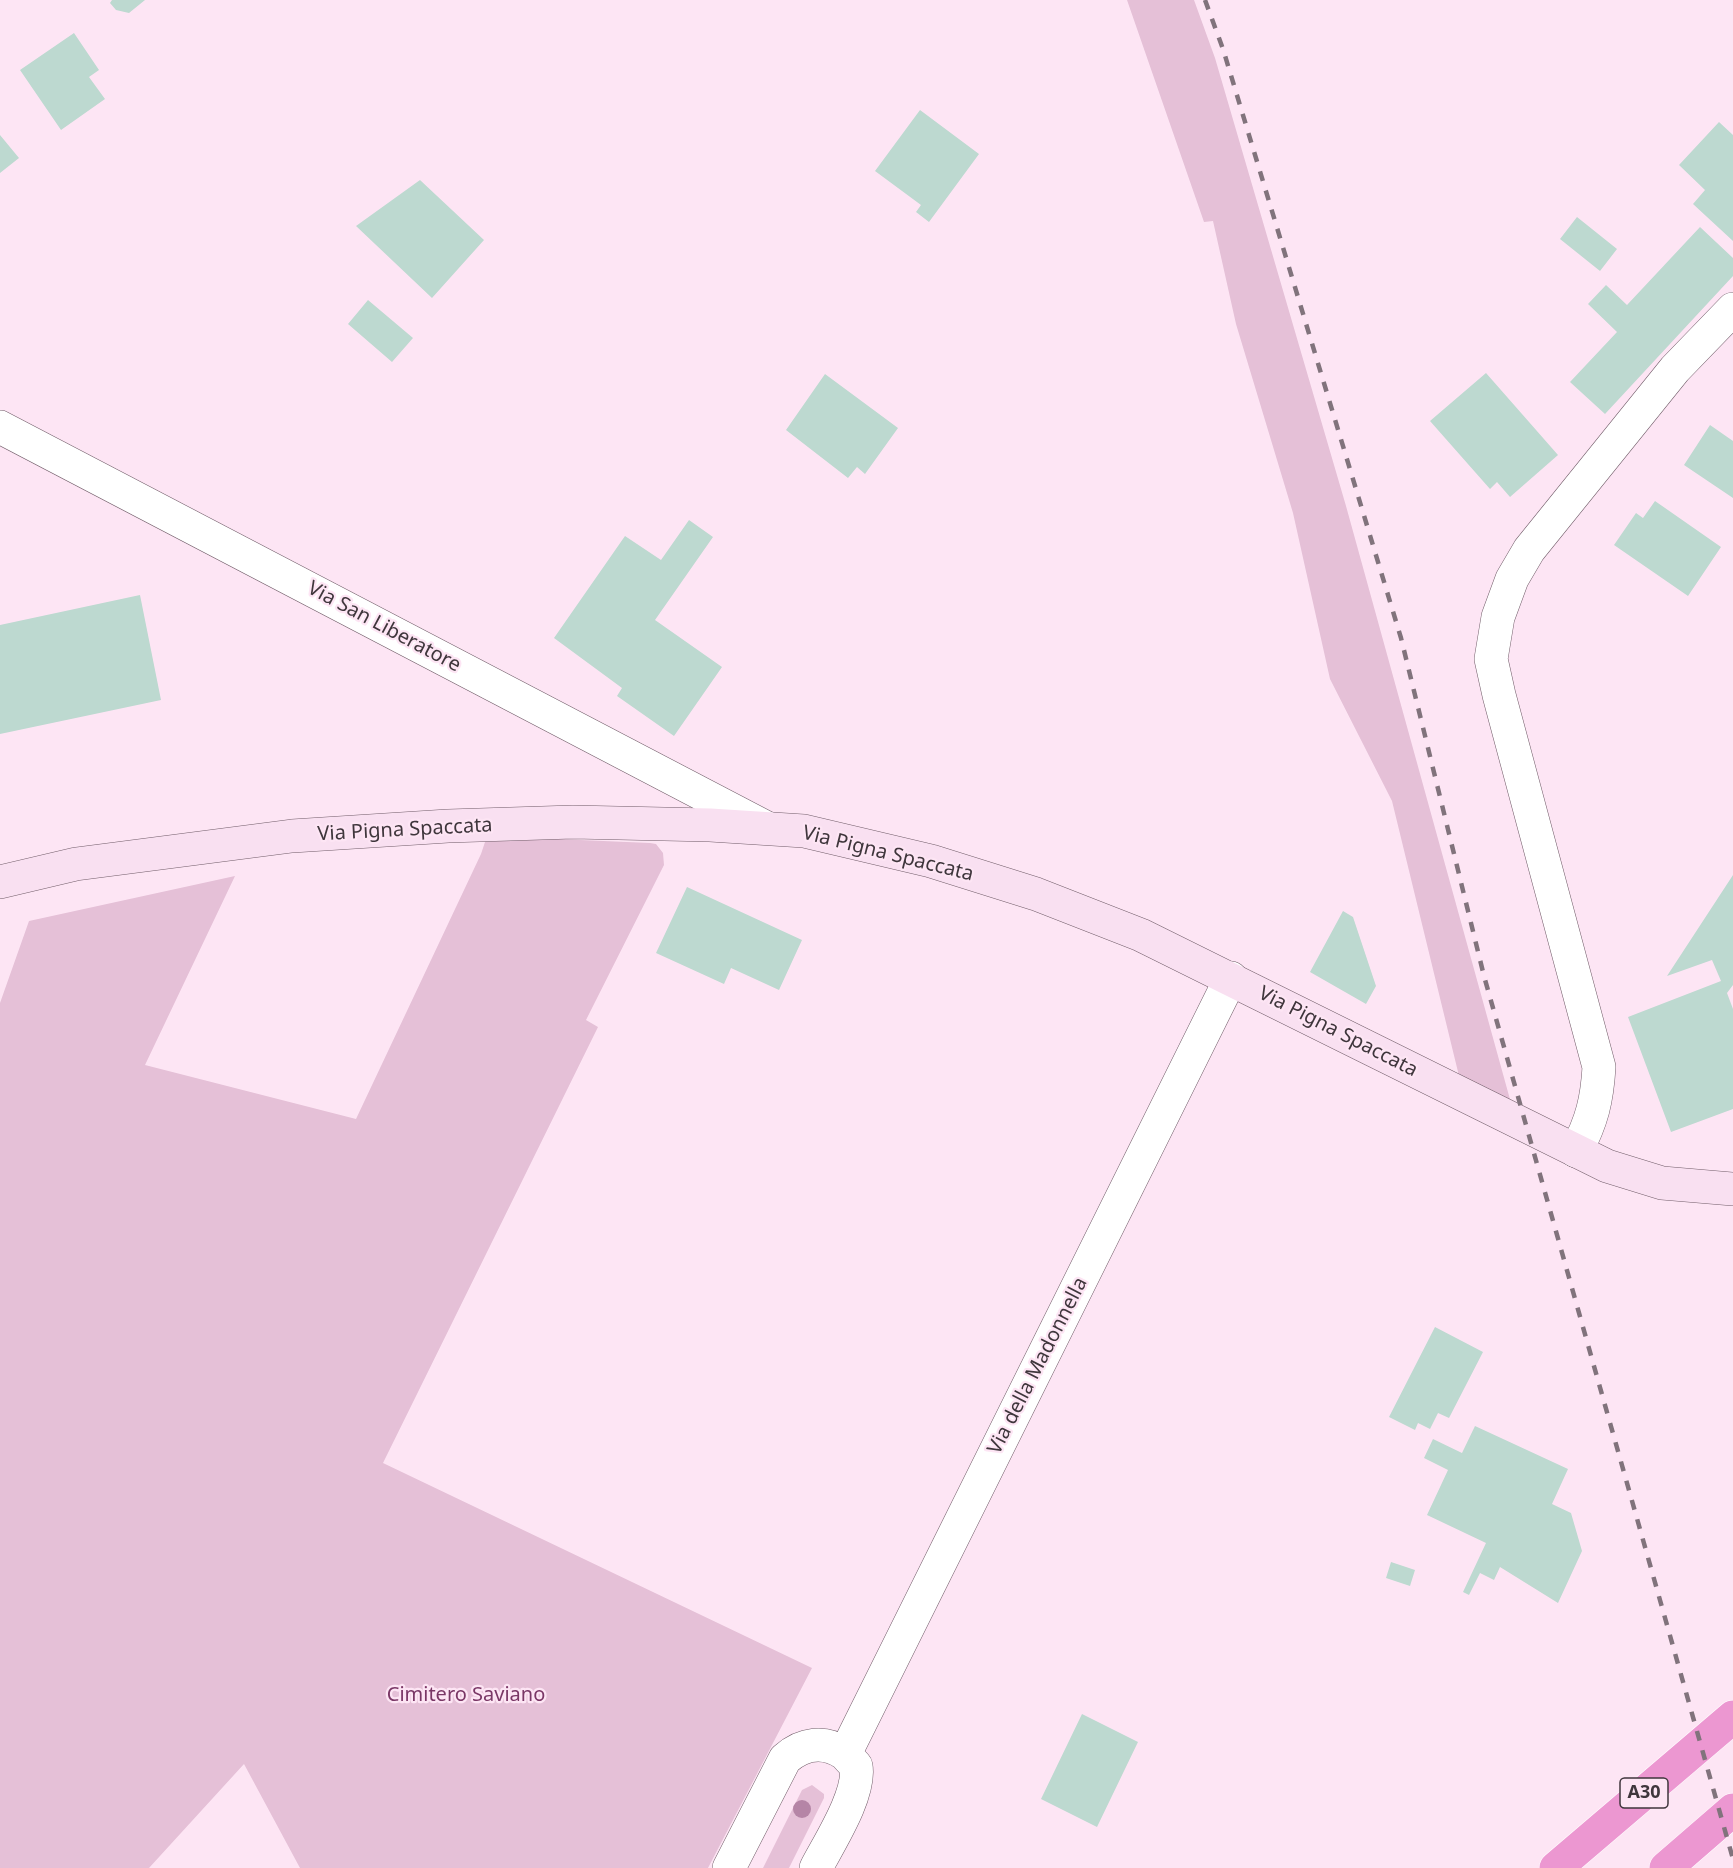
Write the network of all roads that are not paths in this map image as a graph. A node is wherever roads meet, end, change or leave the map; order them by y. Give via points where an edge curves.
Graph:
1 (1733, 309) edge
2 (0, 427) edge
3 (767, 828) junction
4 (0, 882) edge
5 (1231, 978) junction
6 (1576, 1151) junction
7 (1733, 1189) edge
8 (1733, 1717) edge
9 (844, 1754) junction
10 (1733, 1810) edge
11 (729, 1868) edge
12 (816, 1868) edge
13 (1556, 1868) edge
14 (1666, 1868) edge

1 - 6 street via 1675,369 1529,550 1512,579 1498,617 1491,659 1499,696 1599,1066 1597,1098
2 - 3 street, Via San Liberatore
3 - 4 main road, Via Pigna Spaccata via 573,822 292,836 76,864
3 - 5 main road, Via Pigna Spaccata via 804,831 931,861 1036,894 1141,935
5 - 6 main road, Via Pigna Spaccata
5 - 9 street, Via della Madonnella
6 - 7 main road, Via Pigna Spaccata via 1607,1166 1662,1183
8 - 13 highway, A30
9 - 11 street via 828,1745 809,1746 785,1759
9 - 12 street via 856,1766 855,1785
10 - 14 highway

